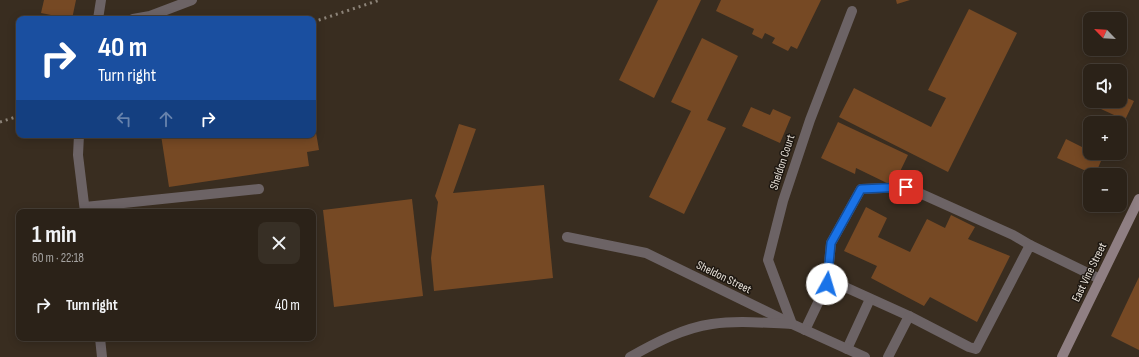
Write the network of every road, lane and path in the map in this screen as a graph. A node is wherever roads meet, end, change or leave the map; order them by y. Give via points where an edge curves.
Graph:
1 (101, 0) edge
2 (192, 0) edge
3 (852, 11) dead end
4 (98, 16) edge
5 (150, 16) edge
6 (79, 138) edge
7 (259, 189) dead end
8 (1139, 199) edge
9 (85, 209) edge
10 (567, 237) dead end
11 (1030, 245) junction
12 (1100, 279) junction
13 (827, 284) junction
14 (870, 299) junction
15 (909, 316) junction
16 (792, 324) junction
17 (805, 330) junction
18 (100, 341) edge
19 (846, 349) junction
20 (102, 357) edge
21 (630, 357) edge
22 (865, 357) edge
23 (888, 357) edge
24 (1062, 357) edge

1 - 4 street
2 - 5 street
3 - 16 street, Sheldon Court via 810,120 783,201 768,260
6 - 9 street via 78,155
7 - 9 street
8 - 12 street, East Vine Street
10 - 16 street, Sheldon Street via 646,253
11 - 12 street
11 - 13 street via 906,187 861,189 831,243
11 - 15 street via 976,349
12 - 24 street, East Vine Street
13 - 14 street via 834,282
13 - 17 street
14 - 15 street
14 - 19 street
15 - 23 street
16 - 17 street, Sheldon Street
16 - 21 street via 711,324 658,342
17 - 19 street, Sheldon Street
18 - 20 street
19 - 22 street, Sheldon Street

